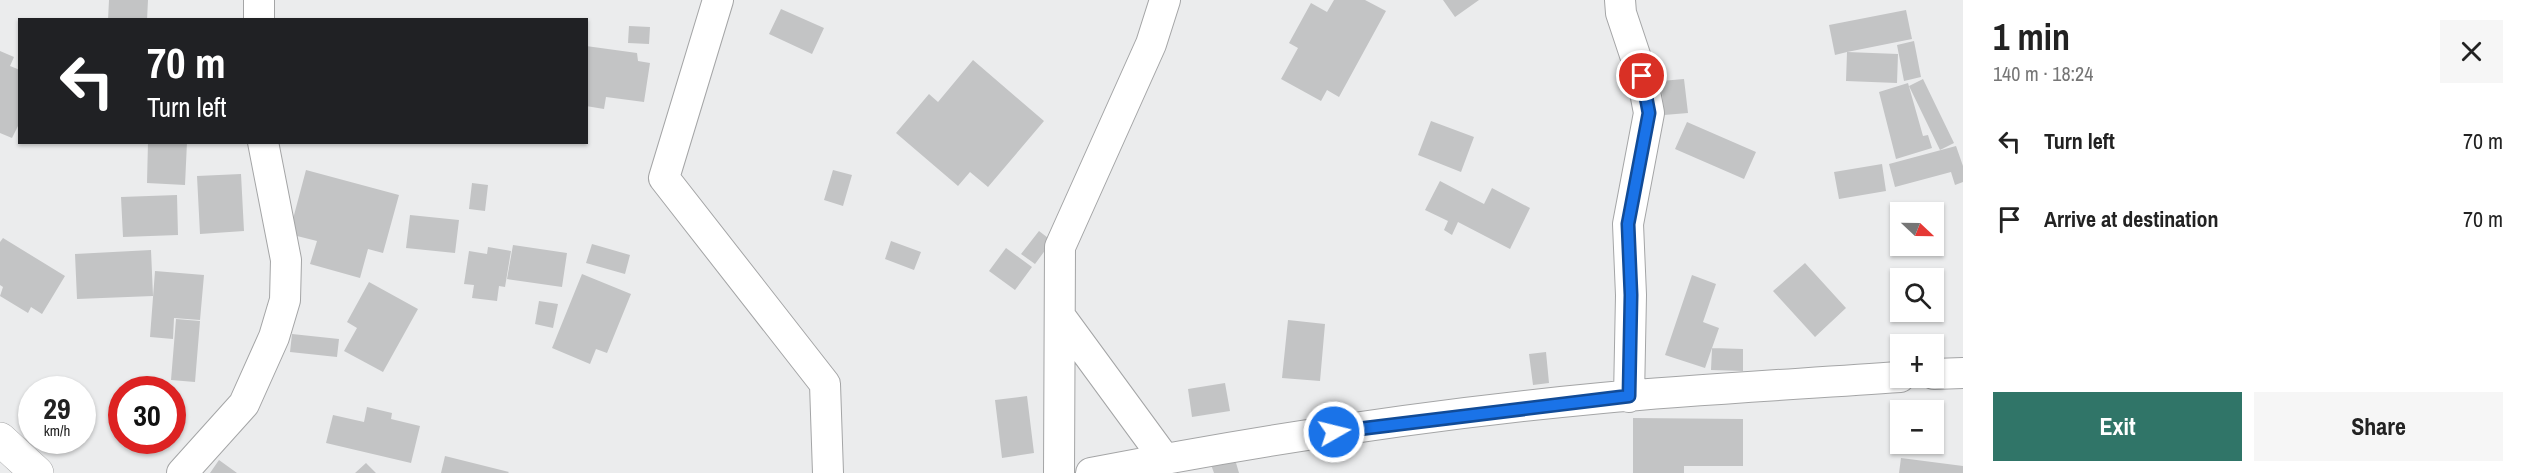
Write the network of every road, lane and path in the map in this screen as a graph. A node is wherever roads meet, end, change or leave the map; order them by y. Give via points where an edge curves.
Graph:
1 (259, 0) edge
2 (718, 0) edge
3 (1165, 0) edge
4 (1620, 0) edge
5 (259, 18) edge
6 (264, 144) edge
7 (1060, 316) junction
8 (1963, 373) edge
9 (1944, 374) edge
10 (1890, 378) edge
11 (1629, 396) junction
12 (1164, 459) junction
13 (182, 473) edge
14 (828, 473) edge
15 (1059, 473) edge
16 (1091, 473) edge

1 - 5 street
2 - 14 street via 664,178 825,384
3 - 7 street via 1151,44 1060,247
4 - 11 street via 1649,113 1628,224
6 - 13 street via 286,260 285,300 274,337 244,404
7 - 12 street
7 - 15 street
8 - 9 street
10 - 11 street
11 - 12 street via 1221,447
12 - 16 street

